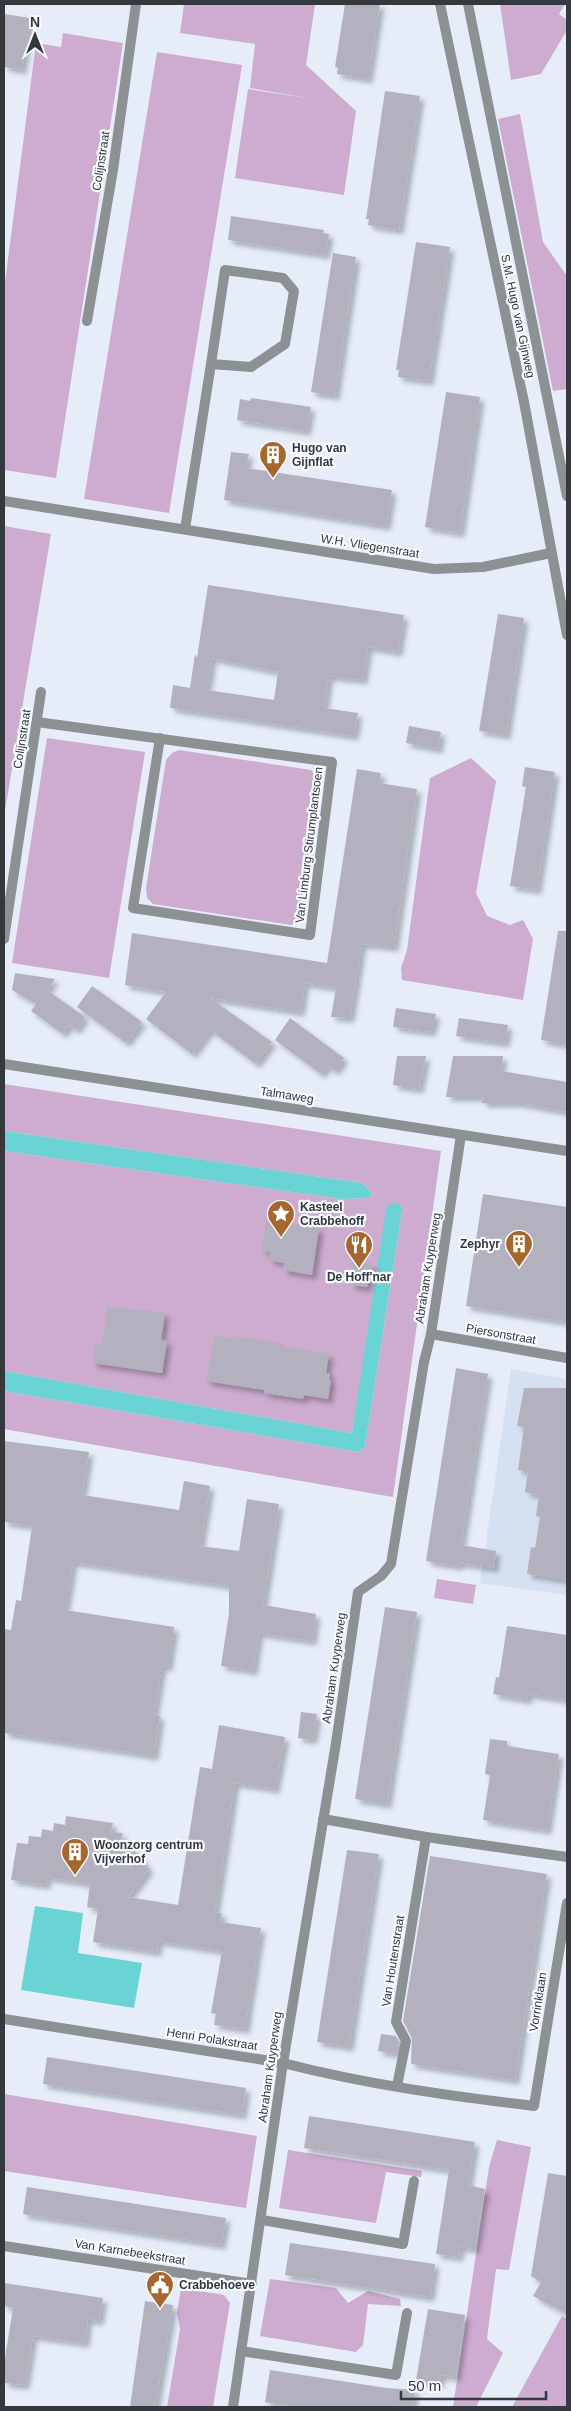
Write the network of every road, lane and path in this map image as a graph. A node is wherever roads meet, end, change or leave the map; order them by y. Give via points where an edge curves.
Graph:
1 (136, 4) edge
2 (440, 4) edge
3 (468, 4) edge
4 (88, 321) dead end
5 (211, 364) junction
6 (567, 496) edge
7 (4, 501) edge
8 (185, 529) junction
9 (551, 553) junction
10 (567, 635) edge
11 (41, 692) dead end
12 (37, 722) junction
13 (160, 738) junction
14 (4, 939) edge
15 (4, 1064) edge
16 (461, 1135) junction
17 (567, 1151) edge
18 (431, 1334) junction
19 (567, 1358) edge
20 (324, 1819) junction
21 (426, 1838) junction
22 (567, 1857) edge
23 (567, 1903) edge
24 (564, 1946) edge
25 (4, 2019) edge
26 (283, 2063) junction
27 (397, 2086) junction
28 (534, 2106) joint
29 (414, 2180) dead end
30 (262, 2220) junction
31 (4, 2246) edge
32 (252, 2284) junction
33 (406, 2313) dead end
34 (241, 2351) junction
35 (233, 2407) edge

1 - 4 street, Colijnstraat
2 - 9 street, S.M. Hugo van Gijnweg via 524,402
3 - 6 street, S.M. Hugo van Gijnweg
5 - 5 street via 225,270 283,278 294,291 285,344 251,367
5 - 8 street
7 - 8 street, W.H. Vliegenstraat
8 - 9 street, W.H. Vliegenstraat via 434,569 484,567
9 - 10 street, S.M. Hugo van Gijnweg
11 - 12 street, Colijnstraat
12 - 13 street, Van Limburg Stirumplantsoen
12 - 14 street, Colijnstraat
13 - 13 street, Van Limburg Stirumplantsoen via 134,908 310,935 332,762
15 - 16 street, Talmaweg
16 - 17 street, Talmaweg
16 - 18 street, Abraham Kuyperweg
18 - 19 street, Piersonstraat
18 - 20 street, Abraham Kuyperweg via 391,1564 381,1576 358,1592
20 - 21 street
20 - 26 street, Abraham Kuyperweg
21 - 22 street
21 - 27 street, Van Houtenstraat via 396,2022 406,2041
23 - 24 street, Vorrinklaan
24 - 28 street, Vorrinklaan
25 - 26 street, Henri Polakstraat
26 - 27 street, Henri Polakstraat
26 - 30 street, Abraham Kuyperweg
27 - 28 street, Henri Polakstraat
29 - 30 street via 403,2244
30 - 32 street, Abraham Kuyperweg
31 - 32 street, Van Karnebeekstraat
32 - 34 street, Abraham Kuyperweg
33 - 34 street via 396,2376
34 - 35 street, Abraham Kuyperweg

